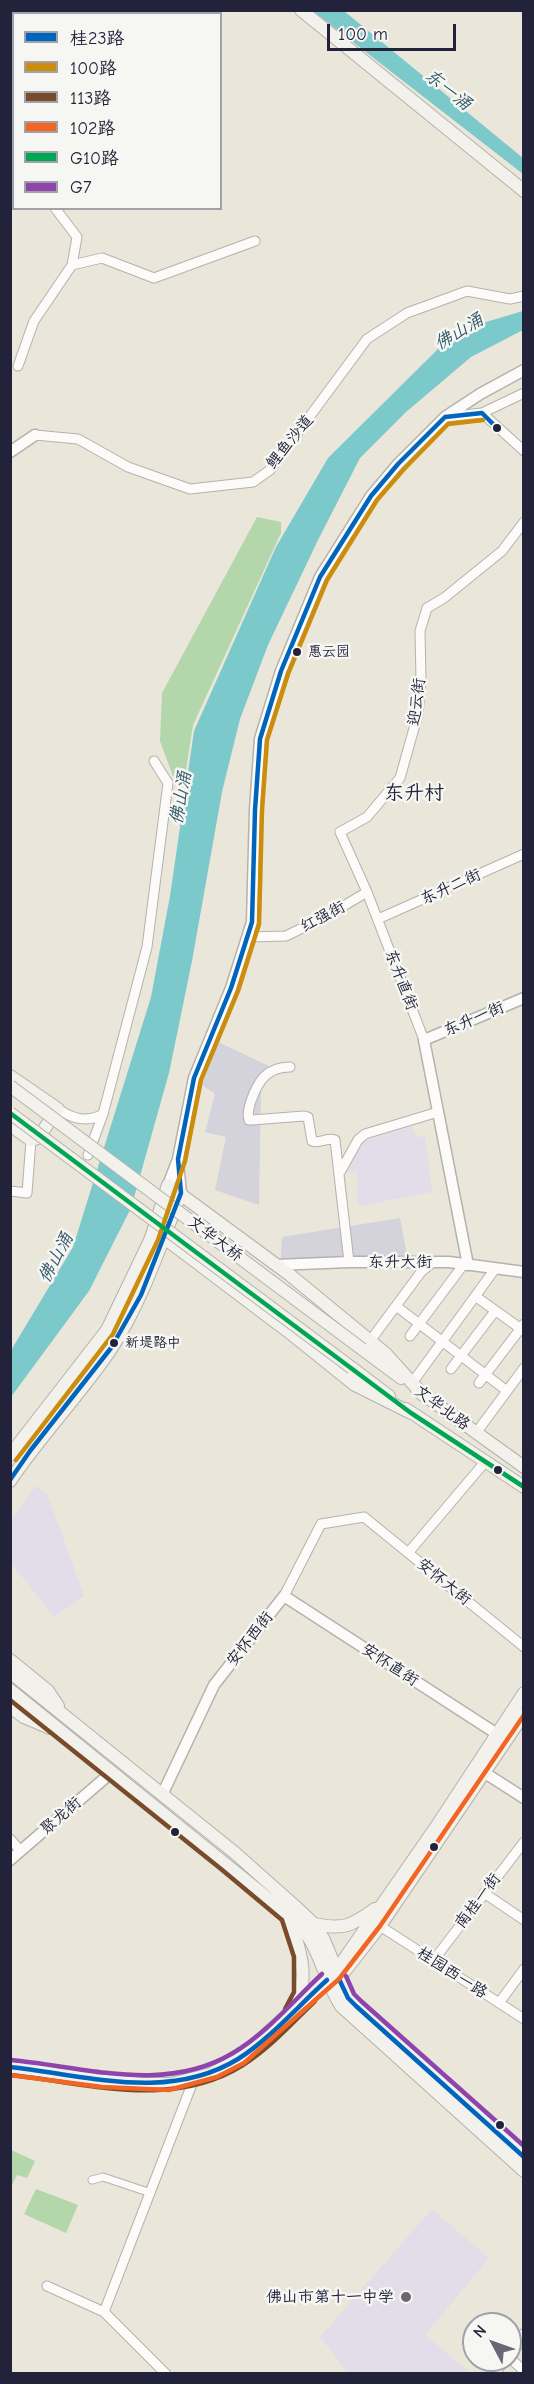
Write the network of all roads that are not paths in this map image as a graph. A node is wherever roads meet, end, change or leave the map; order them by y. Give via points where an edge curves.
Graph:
1 (301, 10) edge
2 (524, 191) edge
3 (57, 210) edge
4 (255, 241) dead end
5 (72, 265) junction
6 (524, 296) edge
7 (18, 366) dead end
8 (524, 370) edge
9 (524, 393) edge
10 (482, 413) junction
11 (445, 417) junction
12 (35, 435) joint
13 (524, 451) edge
14 (10, 452) edge
15 (524, 522) edge
16 (154, 760) dead end
17 (524, 854) edge
18 (367, 892) junction
19 (378, 919) junction
20 (248, 937) junction
21 (524, 999) edge
22 (424, 1040) junction
23 (290, 1067) dead end
24 (10, 1076) edge
25 (10, 1086) edge
26 (58, 1109) junction
27 (438, 1112) junction
28 (10, 1113) edge
29 (103, 1114) junction
30 (10, 1125) edge
31 (32, 1140) junction
32 (88, 1155) dead end
33 (178, 1159) junction
34 (339, 1174) junction
35 (168, 1185) junction
36 (10, 1191) edge
37 (181, 1193) junction
38 (158, 1234) junction
39 (349, 1262) junction
40 (433, 1262) junction
41 (466, 1264) junction
42 (276, 1265) junction
43 (495, 1269) junction
44 (524, 1272) edge
45 (475, 1296) junction
46 (396, 1306) junction
47 (495, 1311) junction
48 (419, 1324) junction
49 (522, 1328) edge
50 (410, 1336) dead end
51 (442, 1341) junction
52 (366, 1345) junction
53 (461, 1356) junction
54 (451, 1369) dead end
55 (522, 1372) edge
56 (485, 1374) junction
57 (412, 1383) junction
58 (478, 1383) dead end
59 (507, 1391) junction
60 (423, 1395) junction
61 (411, 1413) junction
62 (476, 1432) junction
63 (10, 1455) edge
64 (485, 1462) junction
65 (524, 1467) edge
66 (10, 1481) edge
67 (524, 1488) edge
68 (364, 1517) joint
69 (408, 1553) junction
70 (284, 1596) junction
71 (524, 1647) edge
72 (10, 1660) edge
73 (10, 1672) edge
74 (10, 1690) edge
75 (524, 1693) edge
76 (10, 1707) edge
77 (524, 1714) edge
78 (67, 1719) junction
79 (62, 1733) junction
80 (497, 1734) junction
81 (112, 1772) junction
82 (485, 1773) junction
83 (162, 1795) junction
84 (524, 1798) edge
85 (10, 1839) edge
86 (524, 1842) edge
87 (21, 1851) junction
88 (10, 1860) edge
89 (484, 1893) junction
90 (381, 1905) junction
91 (288, 1916) junction
92 (524, 1920) edge
93 (314, 1924) junction
94 (380, 1926) junction
95 (433, 1961) junction
96 (524, 1969) edge
97 (333, 1979) junction
98 (499, 2003) junction
99 (291, 2012) junction
100 (524, 2019) edge
101 (10, 2067) edge
102 (10, 2075) edge
103 (192, 2084) junction
104 (521, 2150) edge
105 (524, 2171) edge
106 (92, 2180) dead end
107 (151, 2193) junction
108 (47, 2286) dead end
109 (104, 2312) junction
110 (166, 2373) edge

1 - 2 main road
3 - 5 street via 77,237
4 - 5 street via 154,278 102,258
5 - 7 street via 34,321
6 - 12 street, 鲤鱼沙道 via 510,299 467,291 407,313 367,339 270,470 253,483 190,489 128,467 78,439
8 - 11 street
9 - 10 street
10 - 11 street
10 - 13 street
11 - 20 street via 371,496 320,578 281,671 260,739 252,922
12 - 14 street
15 - 18 street, 迎云街 via 502,551 427,608 420,631 418,714 400,778 367,817 340,832
16 - 29 street via 168,783 147,947
17 - 19 street, 东升二街
18 - 19 street
18 - 20 street, 红强街 via 286,936
19 - 22 street, 东升直街
20 - 33 street via 194,1078
21 - 22 street, 东升一街
22 - 27 street
23 - 34 street via 280,1067 262,1077 247,1115 249,1120 308,1117 312,1141 335,1140
24 - 26 main road
25 - 52 main road, 文华大桥, bridge
26 - 29 street via 71,1118 93,1120
26 - 31 main road via 38,1138
27 - 34 street via 365,1134
27 - 41 street
28 - 61 main road, bridge
29 - 32 street
30 - 31 main road
31 - 36 street via 27,1193
33 - 35 street
33 - 37 street
34 - 39 street
35 - 37 main road
35 - 38 main road
37 - 38 main road
37 - 42 main road
38 - 61 main road via 355,1385
38 - 63 main road via 107,1330
38 - 66 main road via 141,1295 111,1348
39 - 40 street, 东升大街
39 - 42 street, 东升大街
40 - 41 street, 东升大街
40 - 46 street
41 - 43 street, 东升大街
41 - 48 street
42 - 52 main road
43 - 44 street, 东升大街
43 - 45 street
45 - 47 street
45 - 51 street
46 - 48 street
46 - 52 street
47 - 49 street
47 - 53 street
48 - 50 street
48 - 51 street
49 - 56 street
51 - 53 street
51 - 57 street
52 - 57 main road via 386,1354
52 - 60 main road, 文华北路
53 - 54 street
53 - 56 street
55 - 59 street
56 - 58 street
56 - 59 street
57 - 60 main road
59 - 62 street
60 - 62 main road, 文华北路
61 - 64 main road
62 - 65 main road, 文华北路
64 - 67 main road
64 - 69 street
68 - 69 street, 安怀大街
68 - 70 street, 安怀西街 via 321,1524
69 - 71 street, 安怀大街
70 - 80 street, 安怀直街
70 - 83 street, 安怀西街 via 214,1685
72 - 78 main road via 48,1691
73 - 78 main road
74 - 79 main road
75 - 80 main road
76 - 79 main road
77 - 82 main road
78 - 83 main road
79 - 81 main road
80 - 90 main road
81 - 87 street, 聚龙街
81 - 91 main road
82 - 84 street
82 - 94 main road
83 - 93 main road via 235,1853
85 - 87 street
86 - 89 street, 南桂一街
87 - 88 street, 聚龙街
89 - 92 street
89 - 95 street, 南桂一街
90 - 93 main road via 343,1928
90 - 97 main road
91 - 97 main road via 308,1934
91 - 99 main road via 301,1956 302,1975 301,1994
93 - 97 main road via 324,1940
94 - 95 street, 桂园西一路
94 - 97 main road
95 - 98 street, 桂园西一路
96 - 98 street
97 - 99 main road
97 - 103 main road via 244,2063 218,2077
97 - 104 main road via 356,2006
97 - 105 main road via 348,2013
98 - 100 street, 桂园西一路
99 - 101 main road via 239,2059 211,2074 171,2084 122,2082
102 - 103 main road via 158,2090
103 - 107 street
106 - 107 street via 103,2177
107 - 109 street
108 - 109 street
109 - 110 street

